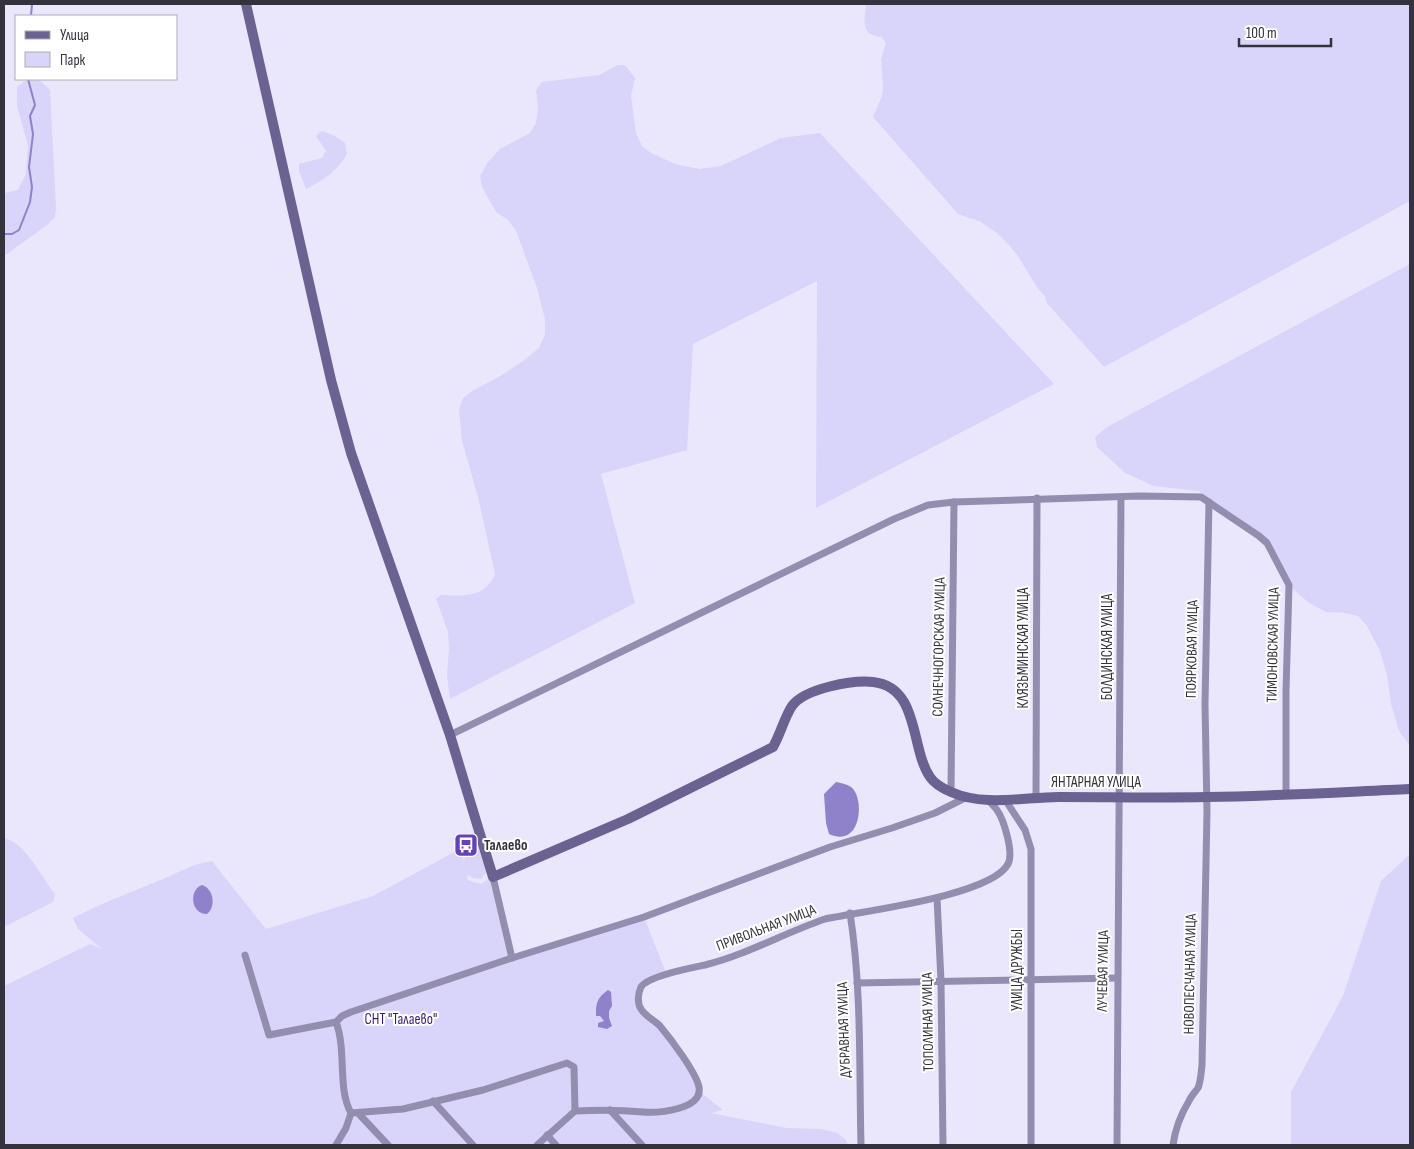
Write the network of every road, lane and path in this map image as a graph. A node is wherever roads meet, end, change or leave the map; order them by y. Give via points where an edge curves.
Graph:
1 (246, 4) edge
2 (1121, 497) junction
3 (1037, 498) junction
4 (954, 502) junction
5 (1209, 502) junction
6 (450, 735) junction
7 (1410, 789) edge
8 (951, 792) junction
9 (1286, 794) junction
10 (967, 797) junction
11 (1036, 797) junction
12 (1120, 797) junction
13 (1206, 797) junction
14 (987, 799) junction
15 (1006, 801) junction
16 (494, 877) junction
17 (937, 898) junction
18 (850, 914) junction
19 (245, 955) dead end
20 (512, 958) junction
21 (1031, 978) junction
22 (1117, 978) junction
23 (941, 981) junction
24 (857, 983) junction
25 (336, 1022) junction
26 (433, 1101) junction
27 (610, 1110) junction
28 (575, 1111) junction
29 (354, 1113) junction
30 (548, 1136) junction
31 (336, 1145) edge
32 (388, 1145) edge
33 (473, 1145) edge
34 (537, 1145) edge
35 (556, 1145) edge
36 (642, 1145) edge
37 (861, 1145) edge
38 (943, 1145) edge
39 (1031, 1145) edge
40 (1117, 1145) edge
41 (1173, 1145) edge

1 - 6 street via 331,380 351,453
2 - 3 street
2 - 5 street via 1201,497
2 - 12 street, БОЛДИНСКАЯ УЛИЦА
3 - 4 street
3 - 11 street, КЛЯЗЬМИНСКАЯ УЛИЦА
4 - 6 street via 928,505 894,519
4 - 8 street, СОЛНЕЧНОГОРСКАЯ УЛИЦА
5 - 9 street, ТИМОНОВСКАЯ УЛИЦА via 1260,536 1289,585
5 - 13 street, ПОЯРКОВАЯ УЛИЦА
6 - 16 street
7 - 9 street, ЯНТАРНАЯ УЛИЦА
8 - 10 street, ЯНТАРНАЯ УЛИЦА
8 - 16 street, ЯНТАРНАЯ УЛИЦА via 930,778 903,699 891,688 877,682 848,683 818,691 793,704 773,746 628,819
9 - 13 street, ЯНТАРНАЯ УЛИЦА
10 - 14 street, ЯНТАРНАЯ УЛИЦА
10 - 20 street via 935,813 830,847 644,917
11 - 12 street, ЯНТАРНАЯ УЛИЦА
11 - 15 street, ЯНТАРНАЯ УЛИЦА
12 - 13 street, ЯНТАРНАЯ УЛИЦА
12 - 22 street, ЛУЧЕВАЯ УЛИЦА
13 - 41 street, НОВОПЕСЧАНАЯ УЛИЦА via 1201,1078 1183,1112
14 - 15 street, ЯНТАРНАЯ УЛИЦА
14 - 17 street, ПРИВОЛЬНАЯ УЛИЦА via 998,811 1005,830 1011,855 1008,864 980,884
15 - 21 street, УЛИЦА ДРУЖБЫ via 1025,830 1031,849
16 - 20 street
17 - 18 street, ПРИВОЛЬНАЯ УЛИЦА
17 - 23 street, ТОПОЛИНАЯ УЛИЦА
18 - 24 street, ДУБРАВНАЯ УЛИЦА
18 - 27 street, ПРИВОЛЬНАЯ УЛИЦА via 804,926 729,959 652,979 641,986 638,995 641,1010 662,1030 692,1071 699,1091 694,1100 667,1112
19 - 25 street via 269,1035
20 - 25 street via 351,1012
21 - 22 street
21 - 23 street
21 - 39 street, УЛИЦА ДРУЖБЫ
22 - 40 street, ЛУЧЕВАЯ УЛИЦА
23 - 24 street
23 - 38 street, ТОПОЛИНАЯ УЛИЦА
24 - 37 street, ДУБРАВНАЯ УЛИЦА
25 - 29 street via 343,1053 345,1101
26 - 28 street via 483,1090 567,1063 574,1067
26 - 29 street via 396,1110
26 - 33 street
27 - 28 street
27 - 36 street
28 - 30 street
29 - 31 street
29 - 32 street
30 - 34 street
30 - 35 street

